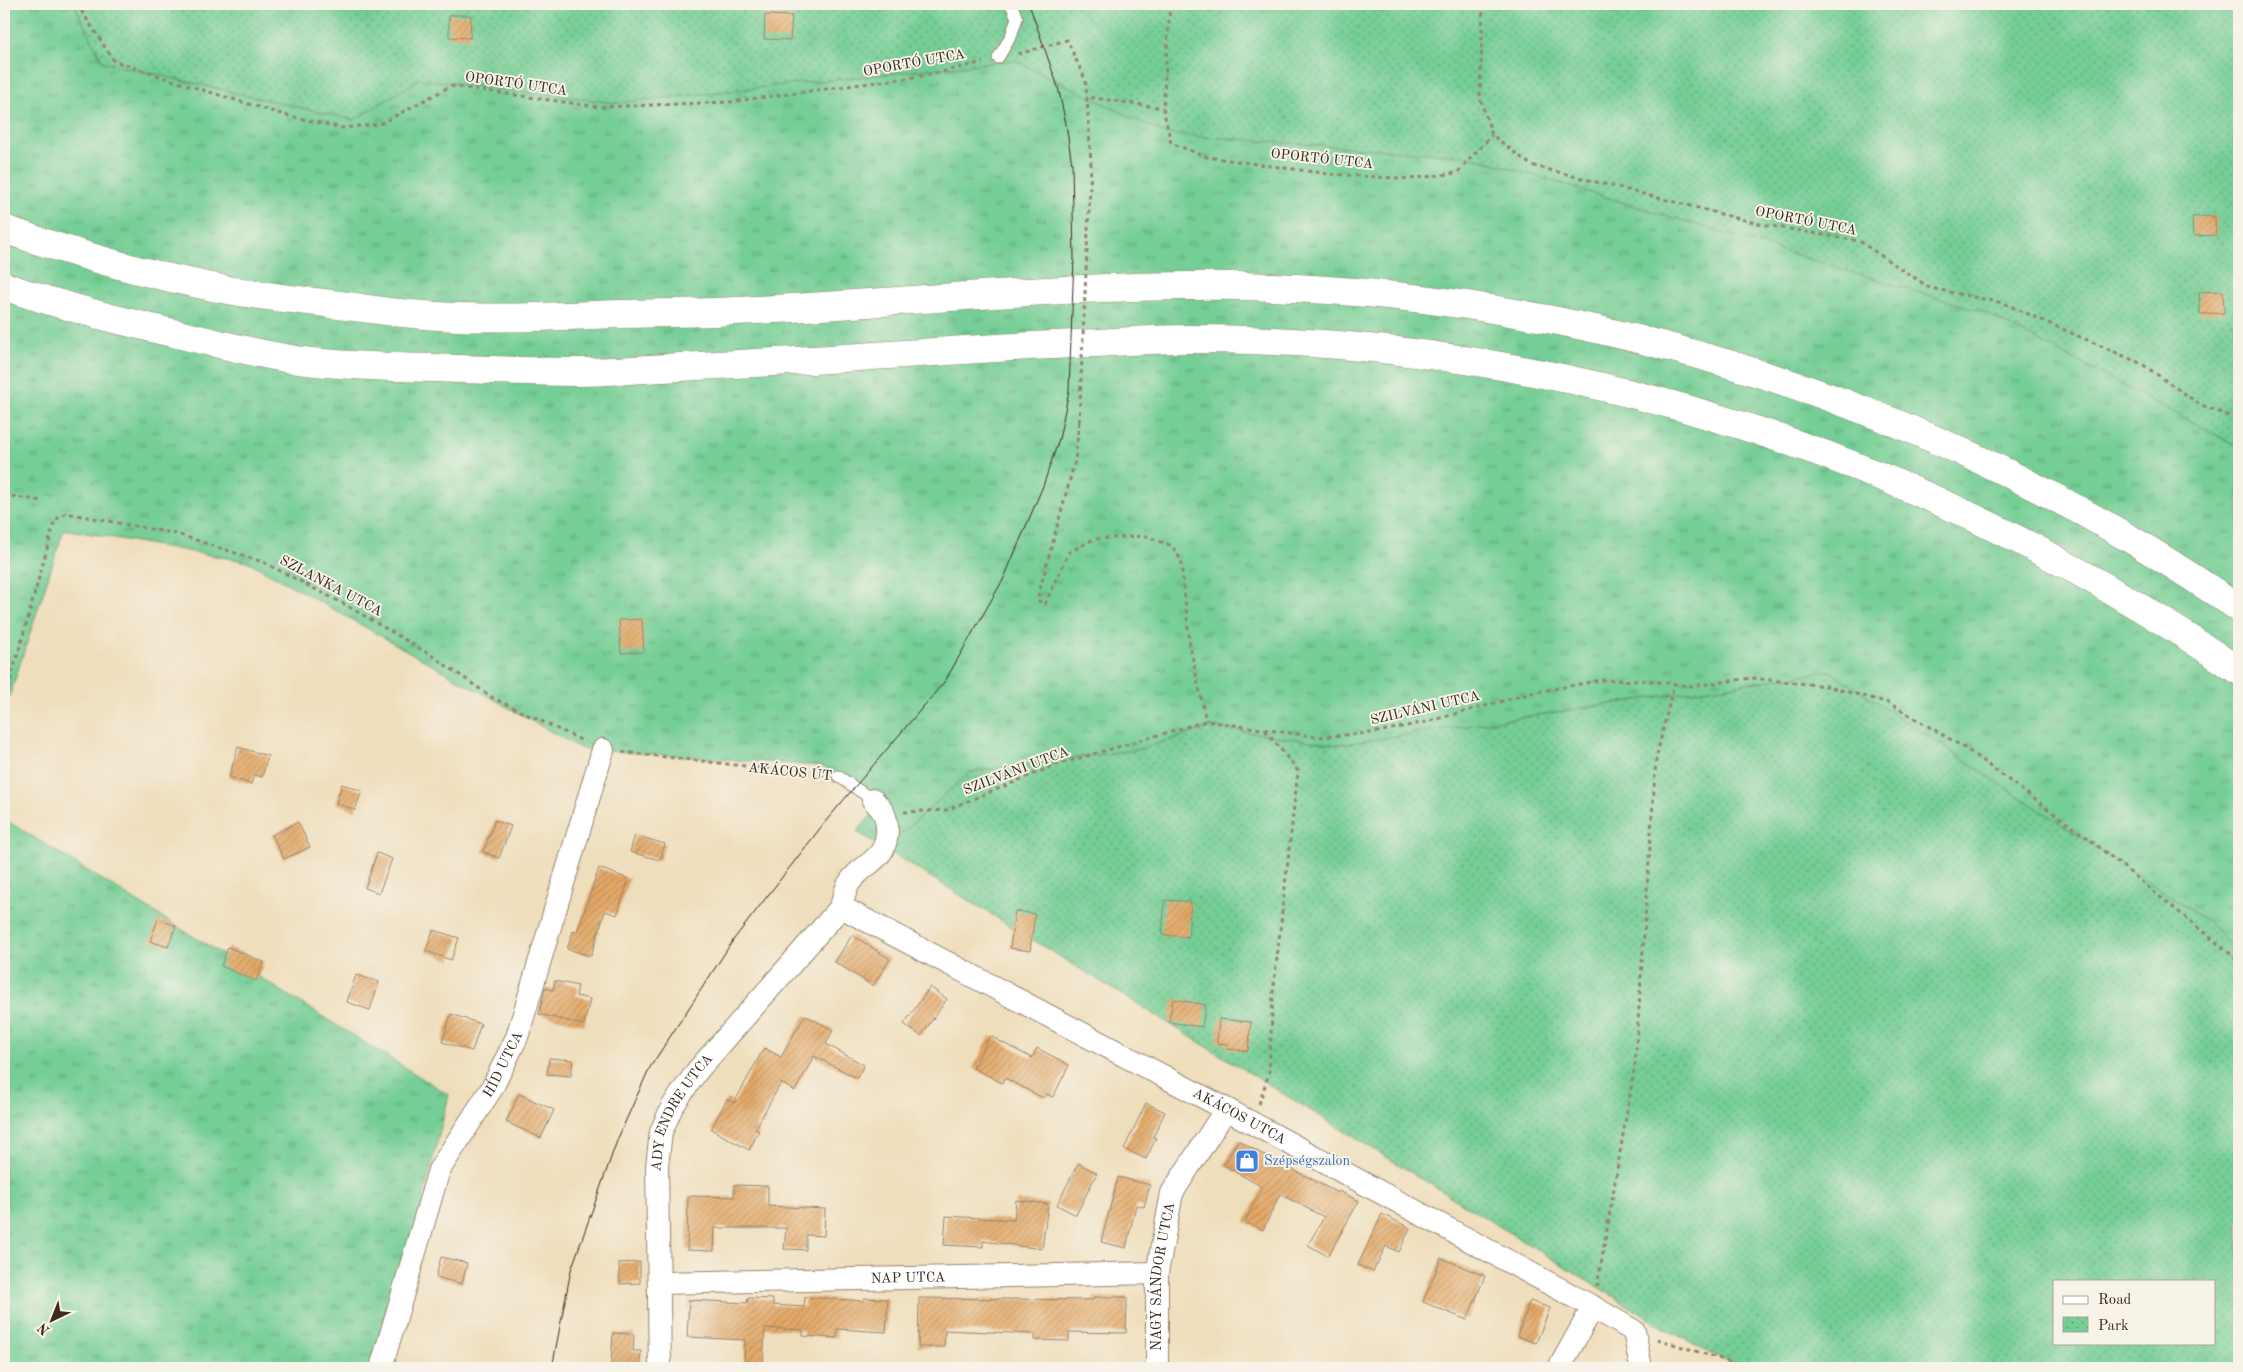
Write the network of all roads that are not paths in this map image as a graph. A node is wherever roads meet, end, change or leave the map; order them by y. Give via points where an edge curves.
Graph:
1 (1011, 4) edge
2 (998, 58) road end
3 (4, 229) edge
4 (4, 286) edge
5 (2239, 608) edge
6 (2239, 671) edge
7 (603, 750) road end
8 (838, 776) road end
9 (879, 806) joint
10 (841, 907) junction
11 (1226, 1109) junction
12 (1157, 1273) junction
13 (659, 1283) junction
14 (1593, 1307) junction
15 (381, 1368) edge
16 (660, 1368) edge
17 (1157, 1368) edge
18 (1559, 1368) edge
19 (1641, 1368) edge

1 - 2 lane via 1017,18
3 - 5 highway via 123,266 238,292 414,315 542,317 739,311 1016,291 1189,286 1374,292 1506,311 1712,359 1829,397 1942,443 2029,484 2132,540
4 - 6 highway via 134,324 294,360 396,367 581,372 1006,346 1190,339 1321,344 1463,359 1611,388 1687,408 1872,472 1961,511 2074,568
7 - 15 street, HÍD UTCA via 517,1037 492,1088 439,1170
8 - 9 lane, AKÁCOS ÚT
9 - 10 street via 887,822 887,841 880,855 849,884
10 - 11 street, AKÁCOS UTCA
10 - 13 street, ADY ENDRE UTCA via 697,1071 672,1107 661,1132 657,1166
11 - 12 street, NAGY SÁNDOR UTCA via 1172,1193
11 - 14 street, AKÁCOS UTCA
12 - 13 street, NAP UTCA
12 - 17 street, NAGY SÁNDOR UTCA
13 - 16 street, ADY ENDRE UTCA
14 - 18 street
14 - 19 street, AKÁCOS UTCA via 1634,1330

